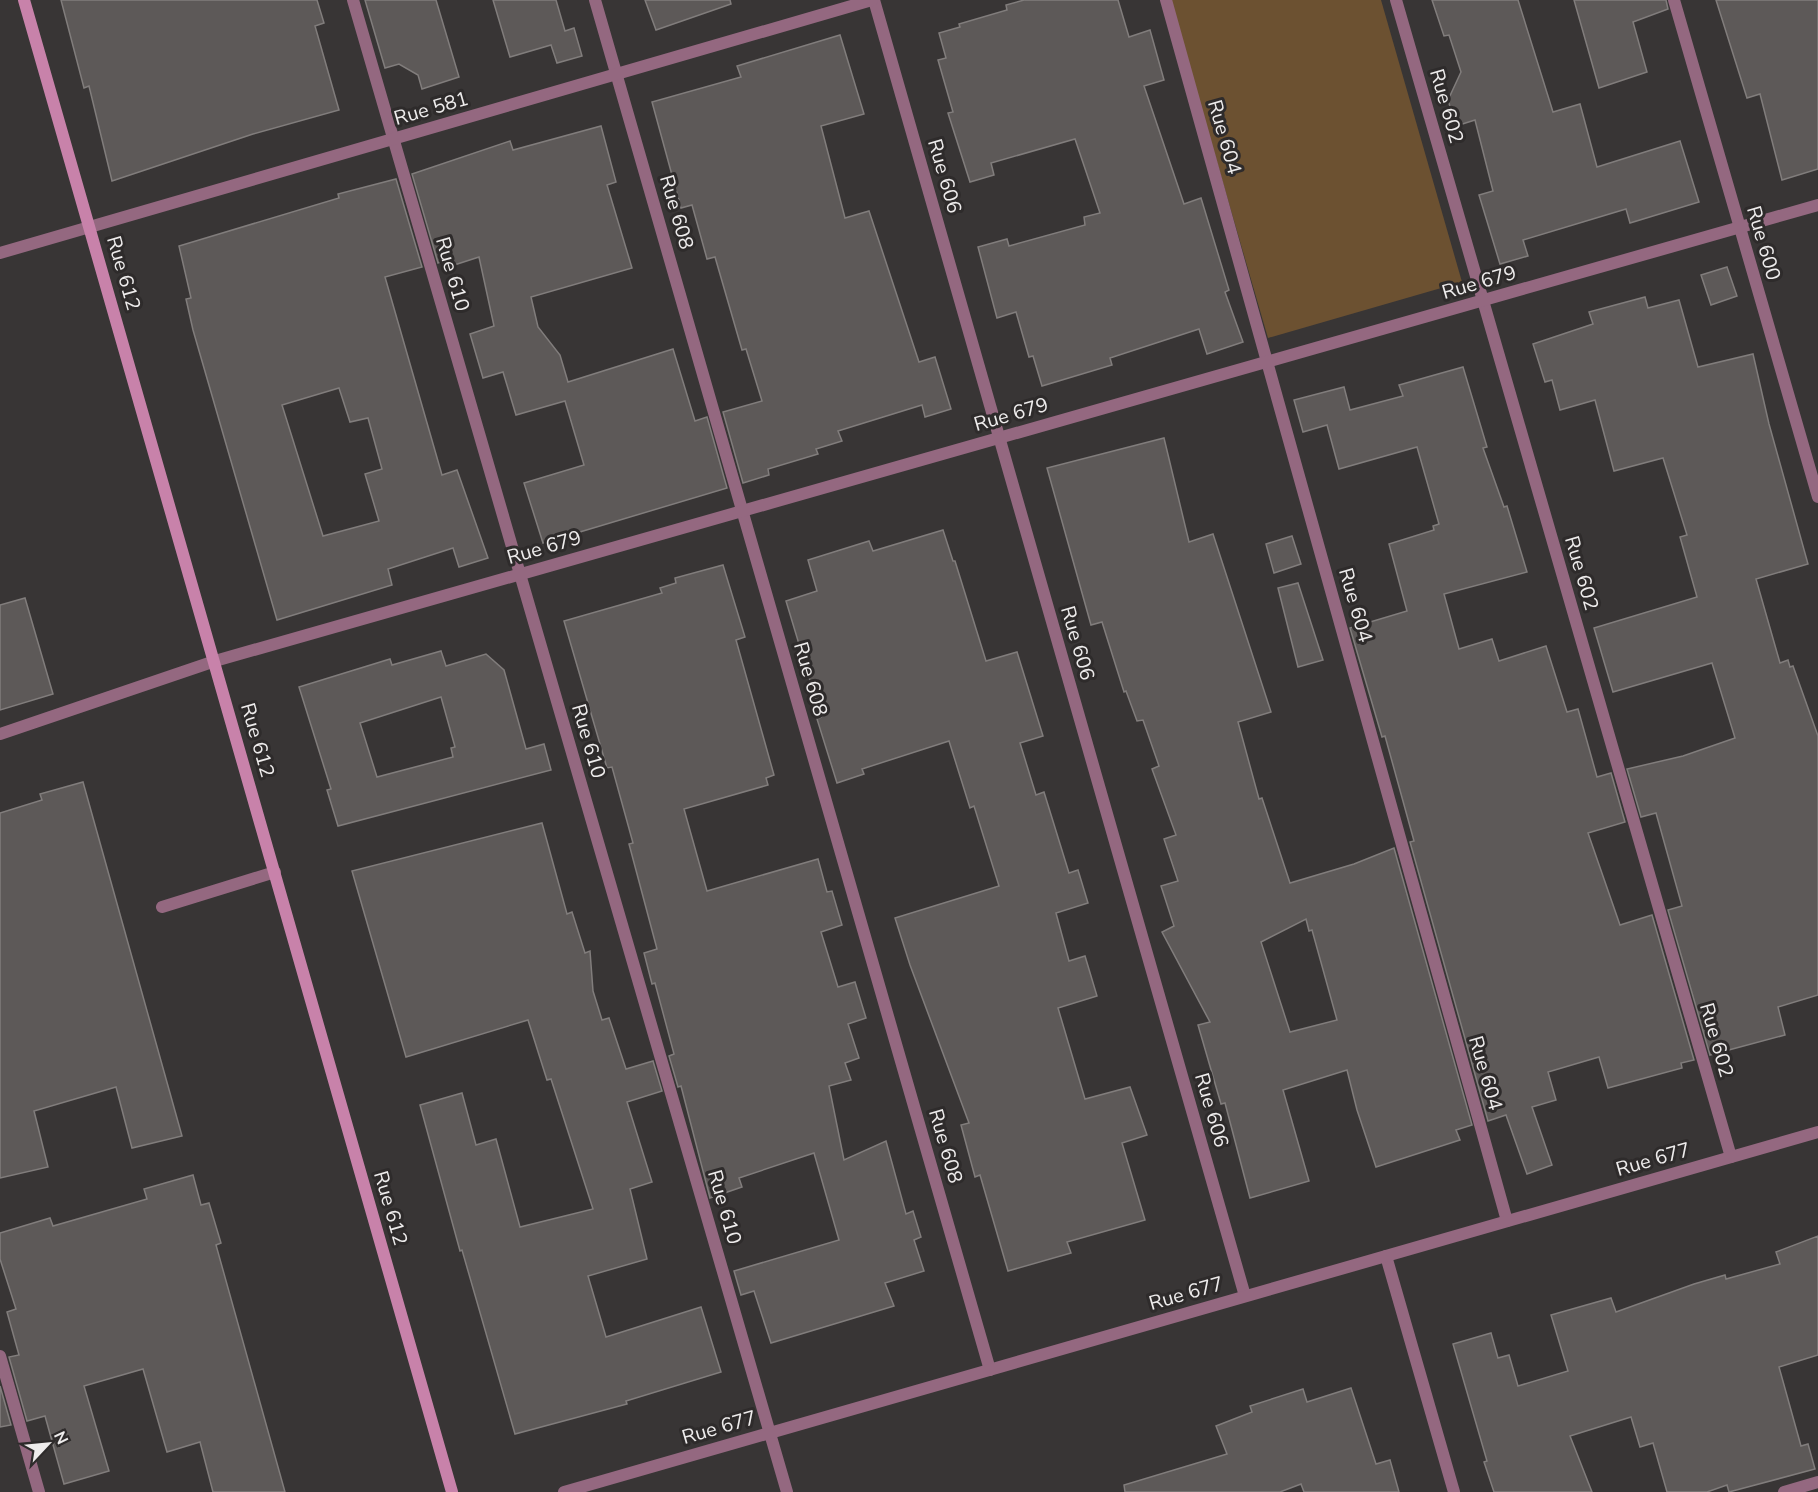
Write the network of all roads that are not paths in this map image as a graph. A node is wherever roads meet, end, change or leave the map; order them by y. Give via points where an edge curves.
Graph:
1 (24, 0) edge
2 (353, 0) edge
3 (595, 0) edge
4 (873, 0) edge
5 (1166, 0) edge
6 (1396, 0) edge
7 (1674, 0) edge
8 (617, 74) junction
9 (393, 139) junction
10 (1818, 205) edge
11 (91, 227) junction
12 (1739, 227) junction
13 (0, 253) edge
14 (1483, 301) junction
15 (1268, 362) junction
16 (1000, 438) junction
17 (1818, 497) edge
18 (743, 511) junction
19 (520, 574) junction
20 (215, 661) junction
21 (0, 734) edge
22 (275, 872) junction
23 (162, 907) dead end
24 (1818, 1132) edge
25 (1731, 1157) junction
26 (1508, 1221) junction
27 (1386, 1256) junction
28 (1245, 1296) junction
29 (0, 1356) edge
30 (990, 1370) junction
31 (770, 1433) junction
32 (1818, 1482) edge
33 (39, 1492) edge
34 (452, 1492) edge
35 (564, 1492) edge
36 (788, 1492) edge
37 (1454, 1492) edge
38 (1784, 1492) edge

1 - 11 street, Rue 612
2 - 9 street, Rue 610
3 - 8 street, Rue 608
4 - 8 street, Rue 581
4 - 16 street, Rue 606
5 - 15 street, Rue 604
6 - 14 street, Rue 602
7 - 12 street, Rue 600
8 - 9 street, Rue 581
8 - 18 street, Rue 608
9 - 11 street, Rue 581
9 - 19 street, Rue 610
10 - 12 street, Rue 679
11 - 13 street, Rue 581
11 - 20 street, Rue 612
12 - 14 street, Rue 679
12 - 17 street, Rue 600
14 - 15 street, Rue 679
14 - 25 street, Rue 602
15 - 16 street, Rue 679
15 - 26 street, Rue 604
16 - 18 street, Rue 679
16 - 28 street, Rue 606
18 - 19 street, Rue 679
18 - 30 street, Rue 608
19 - 20 street, Rue 679
19 - 31 street, Rue 610
20 - 21 street, Rue 679
20 - 22 street, Rue 612
22 - 23 street
22 - 34 street, Rue 612
24 - 25 street, Rue 677
25 - 26 street, Rue 677
26 - 27 street, Rue 677
27 - 28 street, Rue 677
27 - 37 street
28 - 30 street, Rue 677
29 - 33 street
30 - 31 street, Rue 677
31 - 35 street, Rue 677
31 - 36 street, Rue 610
32 - 38 street

